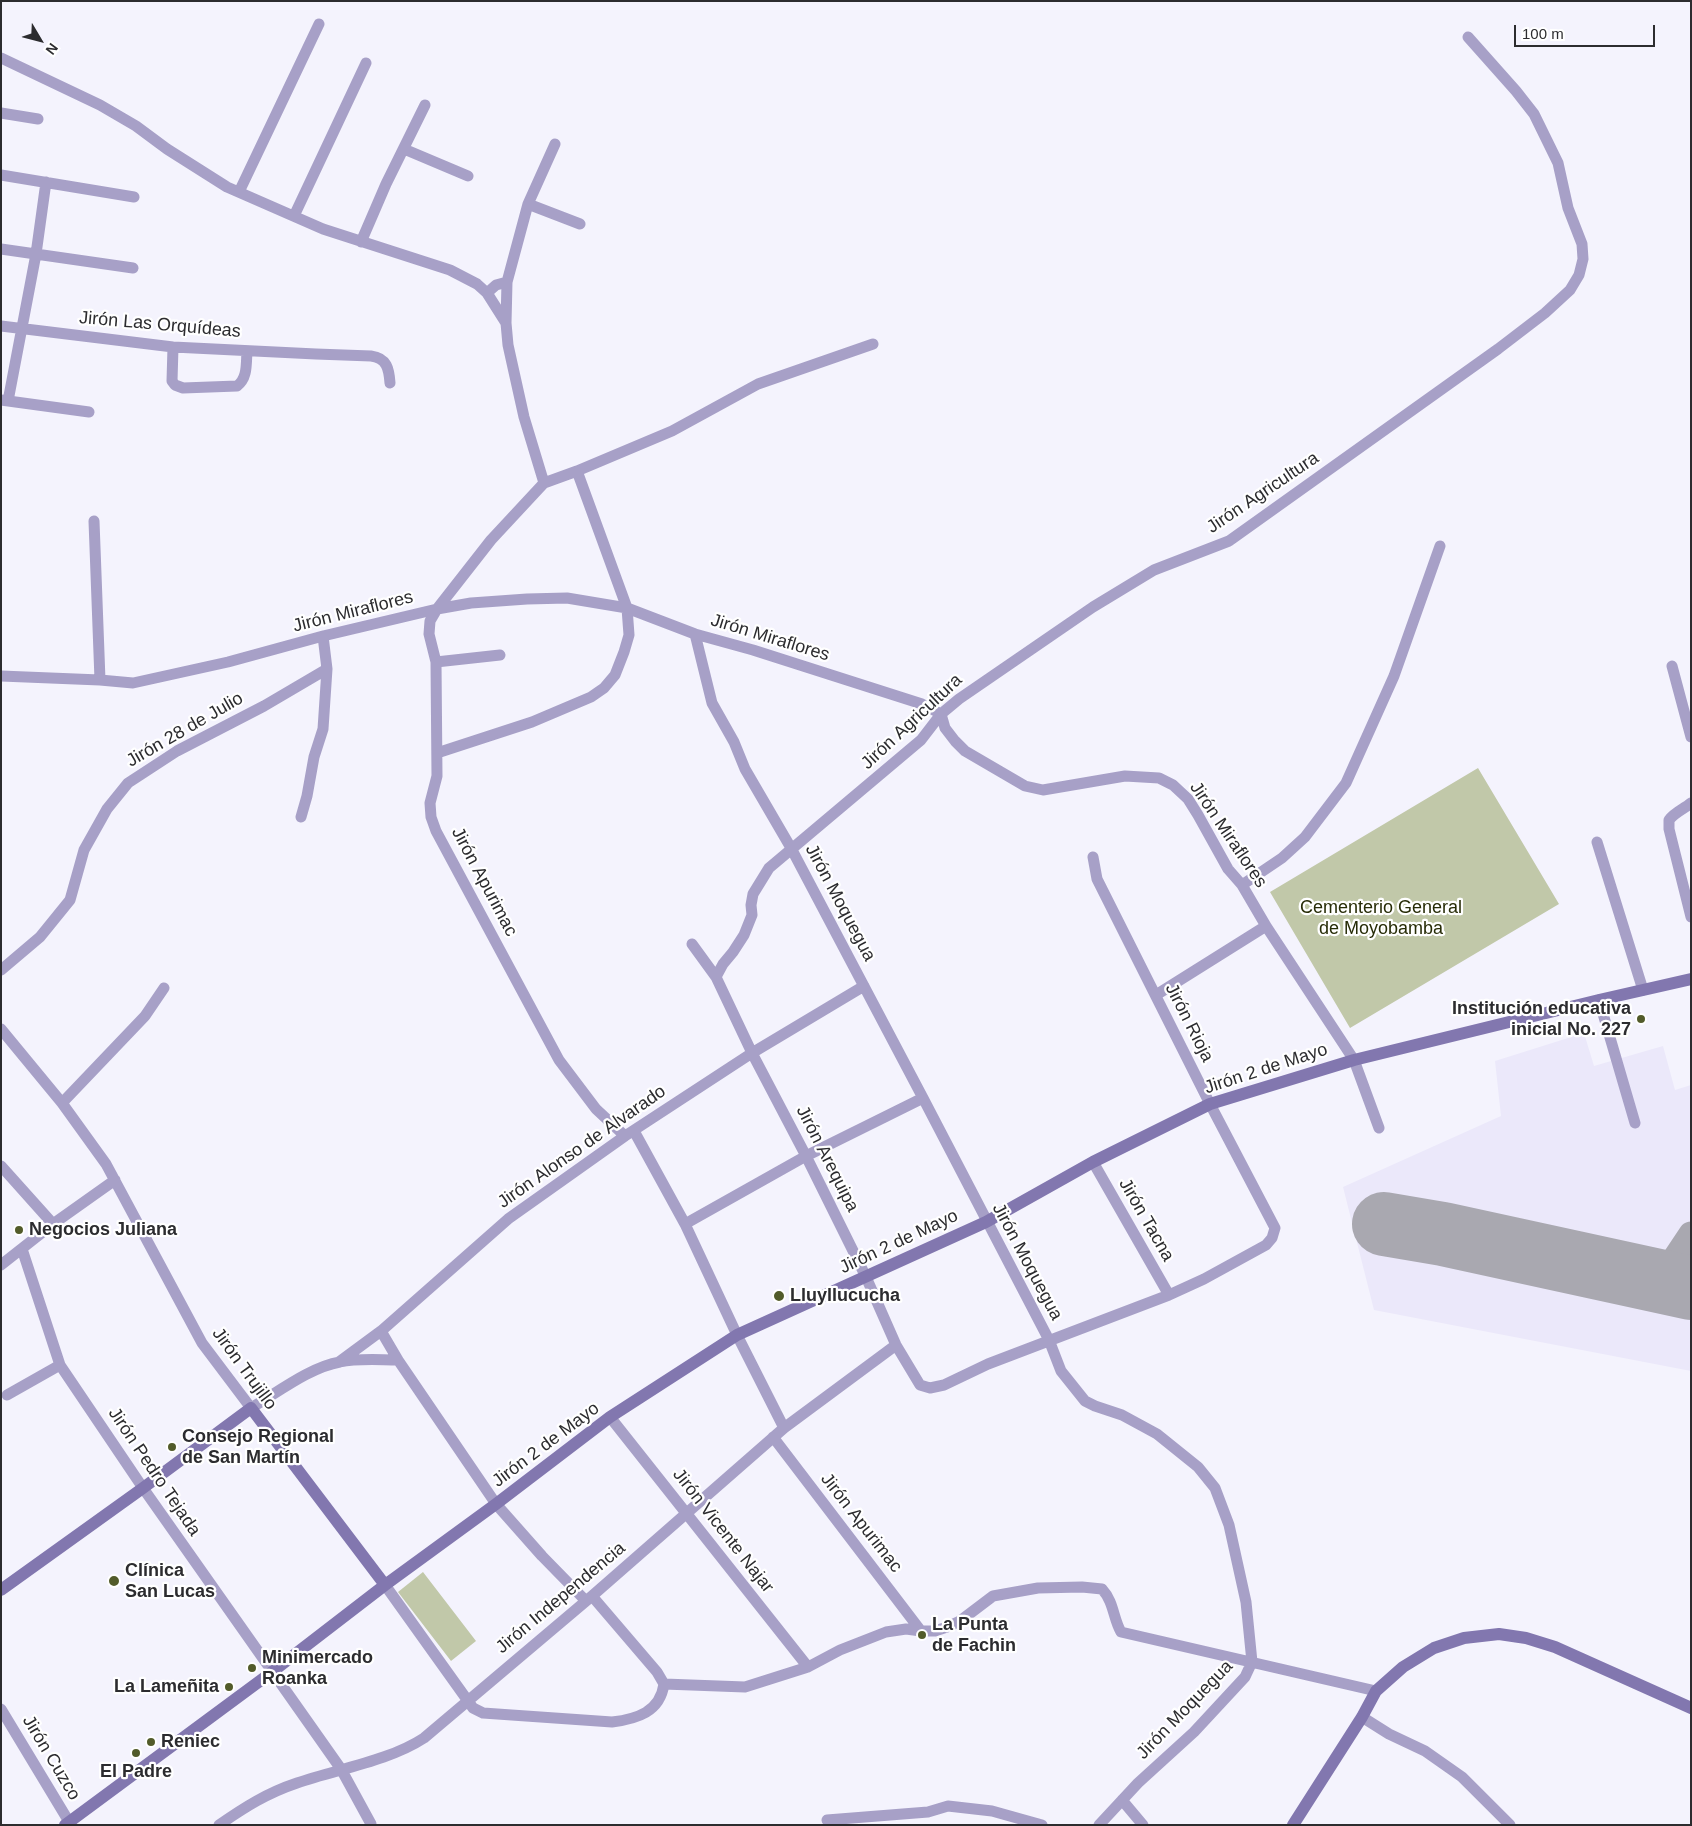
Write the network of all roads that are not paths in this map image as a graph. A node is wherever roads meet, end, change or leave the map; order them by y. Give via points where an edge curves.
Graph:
1 (319, 24) dead end
2 (1468, 36) dead end
3 (1, 58) edge
4 (366, 63) dead end
5 (425, 105) dead end
6 (1, 113) edge
7 (38, 119) dead end
8 (556, 144) dead end
9 (404, 149) junction
10 (1, 175) edge
11 (468, 176) dead end
12 (46, 182) junction
13 (239, 192) junction
14 (134, 197) dead end
15 (528, 204) junction
16 (294, 216) junction
17 (580, 224) dead end
18 (361, 242) junction
19 (1, 249) edge
20 (36, 254) junction
21 (133, 268) dead end
22 (507, 282) junction
23 (487, 293) junction
24 (506, 324) junction
25 (1, 326) edge
26 (20, 328) junction
27 (873, 344) dead end
28 (173, 347) junction
29 (247, 351) junction
30 (390, 383) dead end
31 (5, 401) edge
32 (89, 412) dead end
33 (577, 471) junction
34 (544, 483) junction
35 (94, 521) dead end
36 (1440, 546) dead end
37 (627, 608) junction
38 (437, 609) junction
39 (695, 634) junction
40 (323, 636) junction
41 (500, 655) dead end
42 (436, 662) junction
43 (1672, 666) dead end
44 (327, 669) junction
45 (1, 676) edge
46 (100, 680) junction
47 (942, 714) junction
48 (1691, 737) edge
49 (437, 752) junction
50 (1691, 802) edge
51 (300, 817) dead end
52 (1597, 842) dead end
53 (791, 848) junction
54 (1093, 857) dead end
55 (1242, 885) junction
56 (1691, 917) edge
57 (1266, 926) junction
58 (692, 944) dead end
59 (1, 970) edge
60 (716, 977) junction
61 (1691, 979) edge
62 (864, 986) junction
63 (164, 988) dead end
64 (1642, 990) junction
65 (1156, 996) junction
66 (1599, 1000) junction
67 (1, 1029) edge
68 (752, 1053) junction
69 (1354, 1060) junction
70 (924, 1098) junction
71 (62, 1103) junction
72 (1210, 1104) junction
73 (1635, 1123) dead end
74 (1378, 1128) dead end
75 (630, 1134) junction
76 (806, 1156) junction
77 (1094, 1162) junction
78 (1, 1166) edge
79 (115, 1180) junction
80 (986, 1222) junction
81 (53, 1224) junction
82 (685, 1224) junction
83 (22, 1249) junction
84 (1, 1265) edge
85 (866, 1277) junction
86 (1169, 1295) junction
87 (381, 1331) junction
88 (738, 1335) junction
89 (1049, 1340) junction
90 (896, 1344) junction
91 (398, 1360) junction
92 (339, 1362) junction
93 (60, 1365) junction
94 (7, 1395) dead end
95 (251, 1408) junction
96 (610, 1417) junction
97 (784, 1428) junction
98 (773, 1437) junction
99 (143, 1488) junction
100 (496, 1504) junction
101 (687, 1513) junction
102 (385, 1585) junction
103 (1, 1590) edge
104 (589, 1599) junction
105 (921, 1631) junction
106 (1252, 1662) junction
107 (808, 1667) junction
108 (272, 1672) junction
109 (664, 1684) junction
110 (1376, 1691) junction
111 (469, 1700) junction
112 (1691, 1708) edge
113 (1, 1709) edge
114 (1362, 1717) junction
115 (341, 1769) junction
116 (1122, 1800) junction
117 (827, 1820) dead end
118 (68, 1824) edge
119 (371, 1824) edge
120 (219, 1825) edge
121 (1042, 1825) edge
122 (1099, 1825) edge
123 (1143, 1825) edge
124 (1293, 1825) edge
125 (1510, 1825) edge

1 - 13 street
2 - 47 street, Jirón Agricultura via 1534,114 1558,163 1584,259 1570,290 1498,349 1229,541 1154,570 1093,606 979,684
3 - 13 street via 100,105
4 - 16 street
5 - 9 street
6 - 7 street
8 - 15 street
9 - 11 street
9 - 18 street
10 - 12 street
12 - 14 street
12 - 20 street
13 - 16 street
15 - 17 street
15 - 22 street
16 - 18 street
18 - 23 street via 450,270
19 - 20 street
20 - 21 street
20 - 26 street
22 - 23 street via 496,285
22 - 24 street
23 - 24 street
24 - 34 street via 524,417
25 - 26 street, Jirón Las Orquídeas
26 - 28 street, Jirón Las Orquídeas
26 - 31 street
27 - 33 street via 758,384 672,431
28 - 29 street, Jirón Las Orquídeas
28 - 29 street via 172,380 183,388 237,386 244,376
29 - 30 street, Jirón Las Orquídeas via 376,356 386,364
31 - 32 street
33 - 34 street
33 - 37 street
34 - 38 street, Jirón Apurimac via 491,540
35 - 46 street
36 - 55 street via 1394,676 1346,783 1305,837 1282,858
37 - 38 street, Jirón Miraflores via 567,598 481,602
37 - 39 street, Jirón Miraflores
37 - 49 street via 629,635 615,675 604,688 591,697 532,722
38 - 40 street, Jirón Miraflores
38 - 42 street, Jirón Apurimac via 430,621 429,634
39 - 47 street, Jirón Miraflores via 864,684
39 - 53 street, Jirón Moquegua via 712,704
40 - 44 street
40 - 46 street, Jirón Miraflores via 133,683
41 - 42 street
42 - 49 street, Jirón Apurimac
43 - 48 street
44 - 51 street via 323,729
44 - 59 street, Jirón 28 de Julio via 176,751 128,783 107,809 84,850 70,900 40,937
45 - 46 street, Jirón Miraflores
47 - 53 street, Jirón Agricultura via 921,740
47 - 55 street, Jirón Miraflores via 945,728 965,751 1025,786 1043,790 1124,776 1159,778 1173,784 1188,799 1228,869
49 - 75 street, Jirón Apurimac via 437,776 430,803 436,830 559,1060 596,1109
50 - 56 street via 1672,815 1669,829
52 - 64 street
53 - 60 street, Jirón Agricultura via 770,868 753,894 752,915 744,935
53 - 62 street, Jirón Moquegua
54 - 65 street, Jirón Rioja via 1097,879
55 - 57 street, Jirón Miraflores
57 - 65 street
57 - 69 street, Jirón Miraflores
58 - 60 street, Jirón Arequipa
60 - 68 street, Jirón Arequipa
61 - 64 main road, Jirón 2 de Mayo
62 - 68 street, Jirón Alonso de Alvarado
62 - 70 street, Jirón Moquegua
63 - 71 street via 145,1016
64 - 66 main road, Jirón 2 de Mayo
65 - 72 street, Jirón Rioja
66 - 69 main road, Jirón 2 de Mayo
66 - 73 street
67 - 71 street, Jirón Trujillo
68 - 75 street, Jirón Alonso de Alvarado
68 - 76 street, Jirón Arequipa
69 - 72 main road, Jirón 2 de Mayo
69 - 74 street, Jirón Miraflores
70 - 76 street
70 - 80 street, Jirón Moquegua
71 - 79 street, Jirón Trujillo
72 - 77 main road, Jirón 2 de Mayo
72 - 86 street, Jirón Rioja via 1275,1228 1266,1245
75 - 82 street, Jirón Apurimac
75 - 87 street, Jirón Alonso de Alvarado via 508,1219
76 - 82 street
76 - 85 street, Jirón Arequipa
77 - 80 main road, Jirón 2 de Mayo
77 - 86 street, Jirón Tacna
78 - 81 street
79 - 81 street
79 - 95 street, Jirón Trujillo via 202,1343
80 - 85 main road, Jirón 2 de Mayo
80 - 89 street, Jirón Moquegua
81 - 83 street
82 - 88 street, Jirón Apurimac
83 - 84 street
83 - 93 street, Jirón Pedro Tejada
85 - 88 main road, Jirón 2 de Mayo
85 - 90 street, Jirón Arequipa
86 - 89 street
87 - 91 street
87 - 92 street, Jirón Alonso de Alvarado
88 - 96 main road, Jirón 2 de Mayo
88 - 97 street, Jirón Apurimac
89 - 90 street, Jirón Arequipa via 930,1388 920,1384
89 - 106 street, Jirón Moquegua via 1061,1371 1085,1401 1122,1414 1157,1434 1198,1467 1215,1488 1230,1525 1246,1602
90 - 97 street, Jirón Independencia
91 - 92 street, Jirón Alonso de Alvarado
91 - 100 street
92 - 95 street, Jirón Alonso de Alvarado via 301,1378
93 - 94 street
93 - 99 street, Jirón Pedro Tejada
95 - 99 main road, Jirón Alonso de Alvarado
95 - 102 main road, Jirón Trujillo
96 - 100 main road, Jirón 2 de Mayo
96 - 101 street, Jirón Vicente Najar
97 - 98 street, Jirón Independencia
98 - 101 street, Jirón Independencia
98 - 105 street, Jirón Apurimac
99 - 103 main road, Jirón Alonso de Alvarado
99 - 108 street, Jirón Pedro Tejada
100 - 102 main road, Jirón 2 de Mayo
100 - 104 street via 542,1556
101 - 104 street, Jirón Independencia
101 - 107 street, Jirón Vicente Najar
102 - 108 main road, Jirón 2 de Mayo
102 - 111 street, Jirón Trujillo
104 - 109 street via 657,1672
104 - 111 street, Jirón Independencia
105 - 106 street via 935,1631 960,1621 993,1596 1038,1588 1082,1587 1102,1589 1109,1596 1121,1632
105 - 107 street via 886,1632
106 - 110 street
106 - 116 street, Jirón Moquegua via 1236,1688
107 - 109 street via 744,1687
108 - 115 street, Jirón Pedro Tejada
108 - 118 main road, Jirón 2 de Mayo
109 - 111 street, Jirón Trujillo via 657,1704 630,1720 612,1722 483,1714 473,1708
110 - 112 main road via 1403,1667 1434,1648 1464,1638 1500,1634 1526,1638 1555,1648
110 - 114 main road
111 - 115 street, Jirón Independencia via 412,1746
113 - 118 street, Jirón Cuzco
114 - 124 main road
114 - 125 street via 1462,1777
115 - 119 street, Jirón Pedro Tejada
115 - 120 street, Jirón Independencia via 255,1800
116 - 122 street, Jirón Moquegua
116 - 123 street
117 - 121 street via 928,1812 948,1806 992,1811

